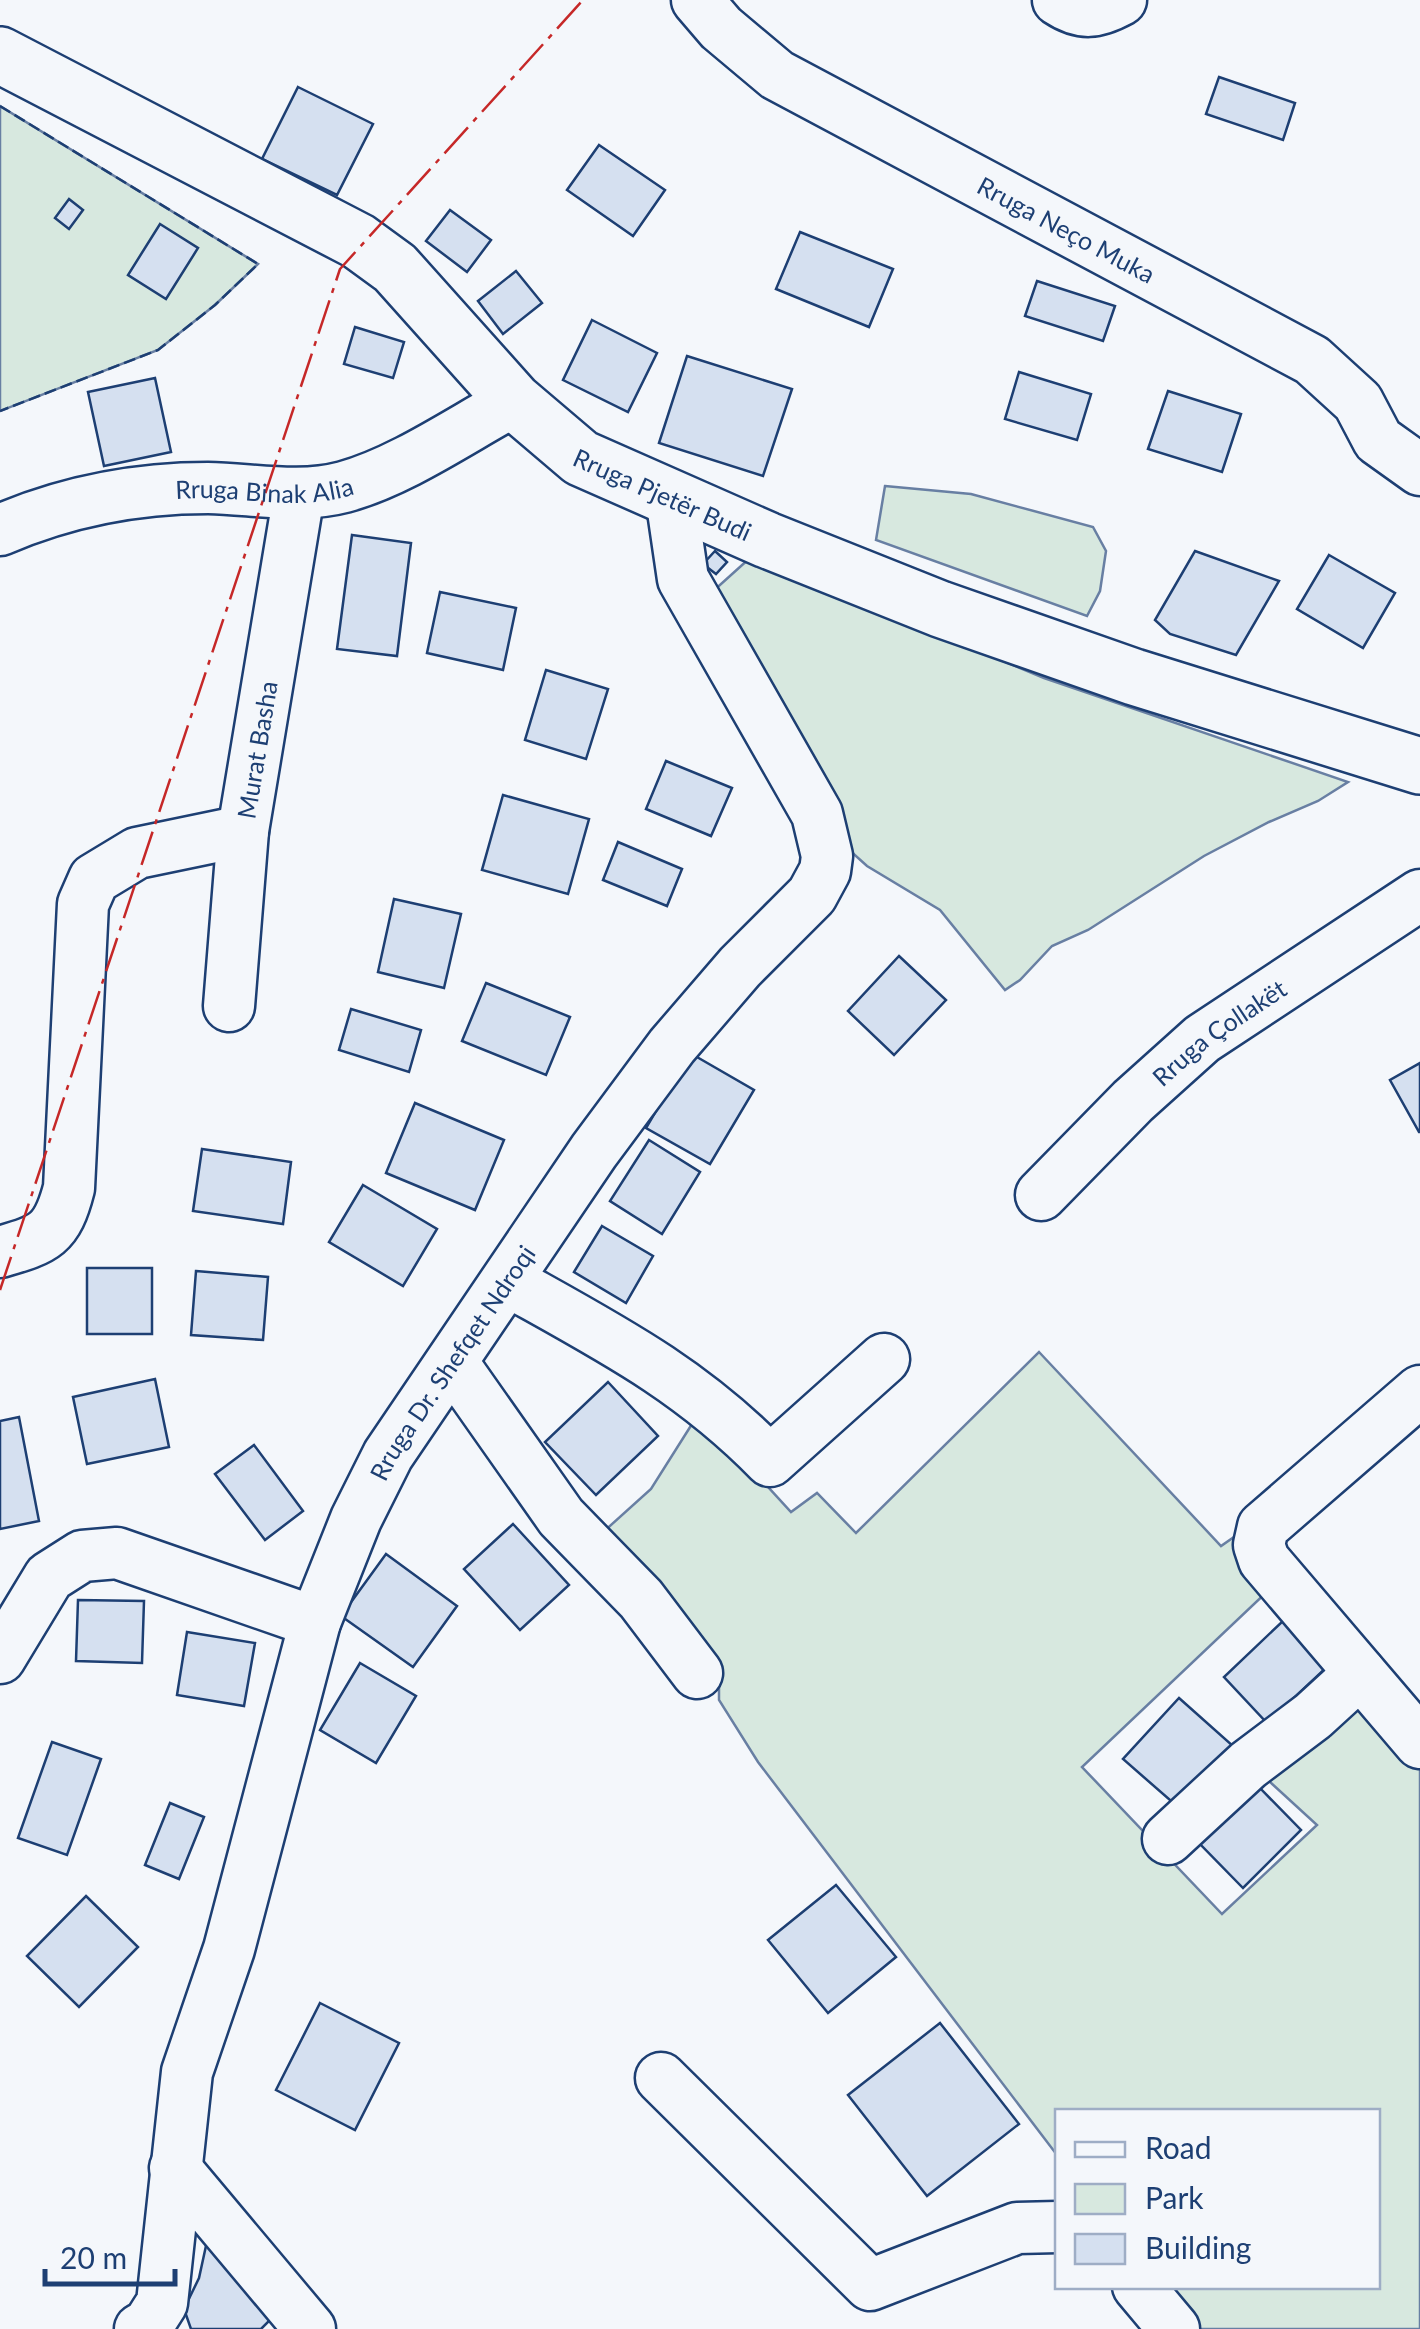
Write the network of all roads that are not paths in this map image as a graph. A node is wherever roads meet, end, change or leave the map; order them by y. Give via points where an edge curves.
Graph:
1 (697, 0) edge
2 (1058, 0) edge
3 (1121, 0) edge
4 (0, 56) edge
5 (514, 400) junction
6 (1420, 470) edge
7 (299, 494) junction
8 (671, 497) junction
9 (0, 530) edge
10 (1420, 767) edge
11 (243, 831) junction
12 (1420, 895) edge
13 (229, 1006) dead end
14 (1041, 1196) dead end
15 (0, 1252) edge
16 (508, 1281) junction
17 (884, 1359) dead end
18 (452, 1362) junction
19 (1420, 1391) edge
20 (315, 1622) junction
21 (0, 1658) edge
22 (697, 1673) dead end
23 (1360, 1673) junction
24 (1420, 1744) edge
25 (1168, 1839) dead end
26 (661, 2078) dead end
27 (176, 2168) junction
28 (1055, 2228) edge
29 (1141, 2289) edge
30 (140, 2329) edge
31 (310, 2329) edge
32 (1174, 2329) edge

1 - 6 street, Rruga Neço Muka via 777,75 1312,360 1358,402 1378,440
2 - 3 street via 1099,12
4 - 5 main road, Rruga Pjetër Budi via 358,241 406,278
5 - 7 street, Rruga Binak Alia via 381,473
5 - 8 main road, Rruga Pjetër Budi via 581,458
7 - 9 street, Rruga Binak Alia via 157,490 64,507
7 - 11 street, Murat Basha
8 - 10 main road, Rruga Pjetër Budi via 940,609
8 - 16 street, Rruga Dr. Shefqet Ndroqi via 684,579 817,814 826,842 825,871 812,896 672,1046
11 - 13 street, Murat Basha
11 - 15 street via 137,854 94,879 82,904 70,1188 55,1228 38,1241
12 - 14 street, Rruga Çollakët via 1202,1039
16 - 17 street via 669,1373 770,1462
16 - 18 street, Rruga Dr. Shefqet Ndroqi
18 - 20 street, Rruga Dr. Shefqet Ndroqi via 388,1455
18 - 22 street via 561,1516 642,1599
19 - 23 street via 1263,1528 1259,1545 1264,1560
20 - 21 street via 117,1553 82,1556 49,1577
20 - 27 street, Rruga Dr. Shefqet Ndroqi via 229,1949 188,2072
23 - 24 street
23 - 25 street
26 - 28 street via 870,2285 1017,2228
27 - 30 street, Rruga Dr. Shefqet Ndroqi via 162,2303
27 - 31 street
29 - 32 street

